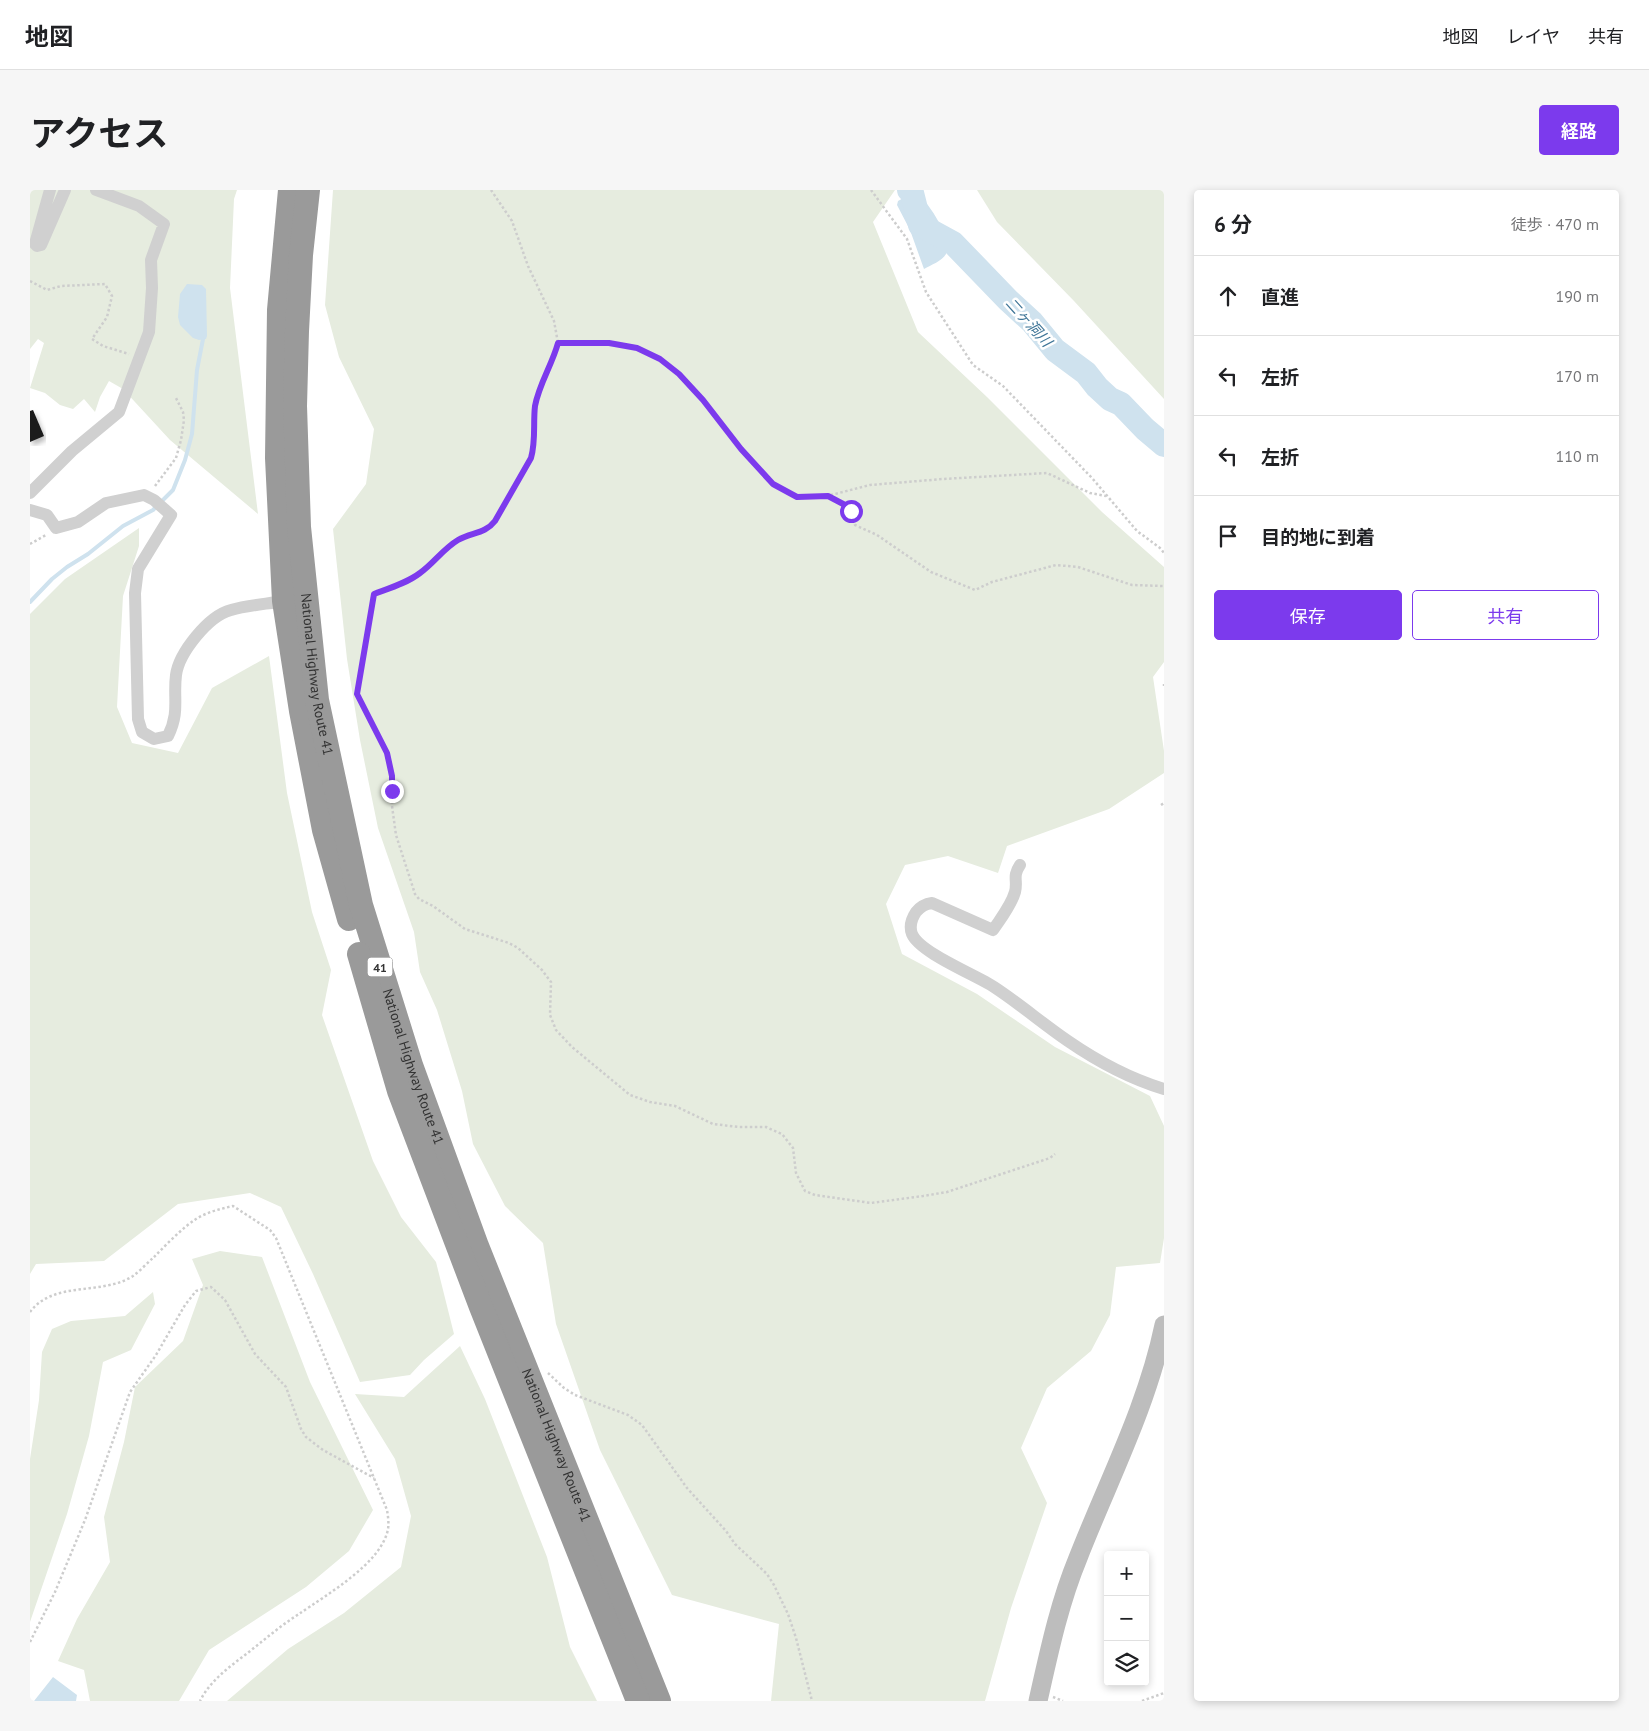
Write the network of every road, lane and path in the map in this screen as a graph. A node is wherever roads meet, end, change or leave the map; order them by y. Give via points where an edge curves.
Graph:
1 (50, 190) edge
2 (65, 190) edge
3 (96, 190) edge
4 (281, 190) edge
5 (290, 190) edge
6 (308, 190) edge
7 (316, 190) edge
8 (491, 190) edge
9 (872, 190) edge
10 (292, 254) junction
11 (30, 280) edge
12 (558, 343) junction
13 (139, 359) junction
14 (176, 398) dead end
15 (30, 493) edge
16 (828, 496) junction
17 (1106, 496) junction
18 (154, 501) junction
19 (30, 510) edge
20 (56, 528) junction
21 (30, 544) edge
22 (1164, 553) edge
23 (1164, 586) edge
24 (284, 601) junction
25 (1020, 865) dead end
26 (1164, 1089) edge
27 (1055, 1154) dead end
28 (30, 1312) edge
29 (1164, 1326) edge
30 (544, 1368) dead end
31 (375, 1479) junction
32 (30, 1642) edge
33 (1164, 1693) edge
34 (200, 1701) edge
35 (638, 1701) edge
36 (659, 1701) edge
37 (812, 1701) edge
38 (1038, 1701) edge
39 (1142, 1701) edge

1 - 2 street via 36,236 37,246 41,245
3 - 13 street via 139,206 164,224 151,260 149,332
4 - 10 street
5 - 10 highway, National Highway Route 41 / 41
6 - 10 highway, National Highway Route 41 / 41
7 - 10 street
8 - 12 path via 512,220 528,266 554,321
9 - 17 path via 907,239 926,292 973,365 1003,386
10 - 24 highway, National Highway Route 41 / 41 via 279,310 277,458
10 - 36 highway, National Highway Route 41 / 41 via 299,527 317,700 361,905 410,1065 474,1237
11 - 13 path via 47,290 61,286 105,284 112,296 107,317 92,339
12 - 16 path via 609,343 637,348 660,359 703,400 773,484 797,497
12 - 27 path via 539,388 534,450 495,521 489,529 459,540 446,549 419,574 374,594 357,694 387,753 396,835 415,894 419,900 465,929 518,948 542,970 551,982 550,1015 556,1030 630,1095 675,1106 712,1124 766,1127 782,1134 793,1148 796,1173 805,1191 871,1203 923,1196 947,1192
13 - 15 street via 119,412 72,451
14 - 18 path via 184,420 181,440 176,458 162,478
16 - 17 path via 870,485 1047,473 1090,493
16 - 23 path via 847,506 855,525 877,535 931,572 974,590 1056,565 1078,567 1132,585
17 - 22 path via 1137,530
18 - 20 street via 106,503 78,522
18 - 24 street via 171,515 138,570 135,593 138,719 142,732 154,739 168,736 174,724 178,664 185,650 211,622 229,610
19 - 20 street via 47,515
20 - 21 path
24 - 35 highway, National Highway Route 41 / 41 via 324,830 399,1091
25 - 26 street via 1015,873 1016,890 1011,903 993,930 932,903 917,910 912,918 912,934 929,951 1012,998 1079,1048
28 - 31 path via 49,1297 113,1284 133,1276 196,1219 232,1206 270,1230 276,1238
29 - 38 street via 1137,1418 1064,1596
30 - 37 path via 575,1395 642,1425 688,1488 735,1544 767,1574 780,1596 796,1638
31 - 32 path via 322,1450 306,1437 286,1387 255,1354 225,1300 211,1287 196,1291 130,1392 85,1520
31 - 34 path via 387,1510 388,1529 381,1546 355,1574 223,1672
33 - 39 path

